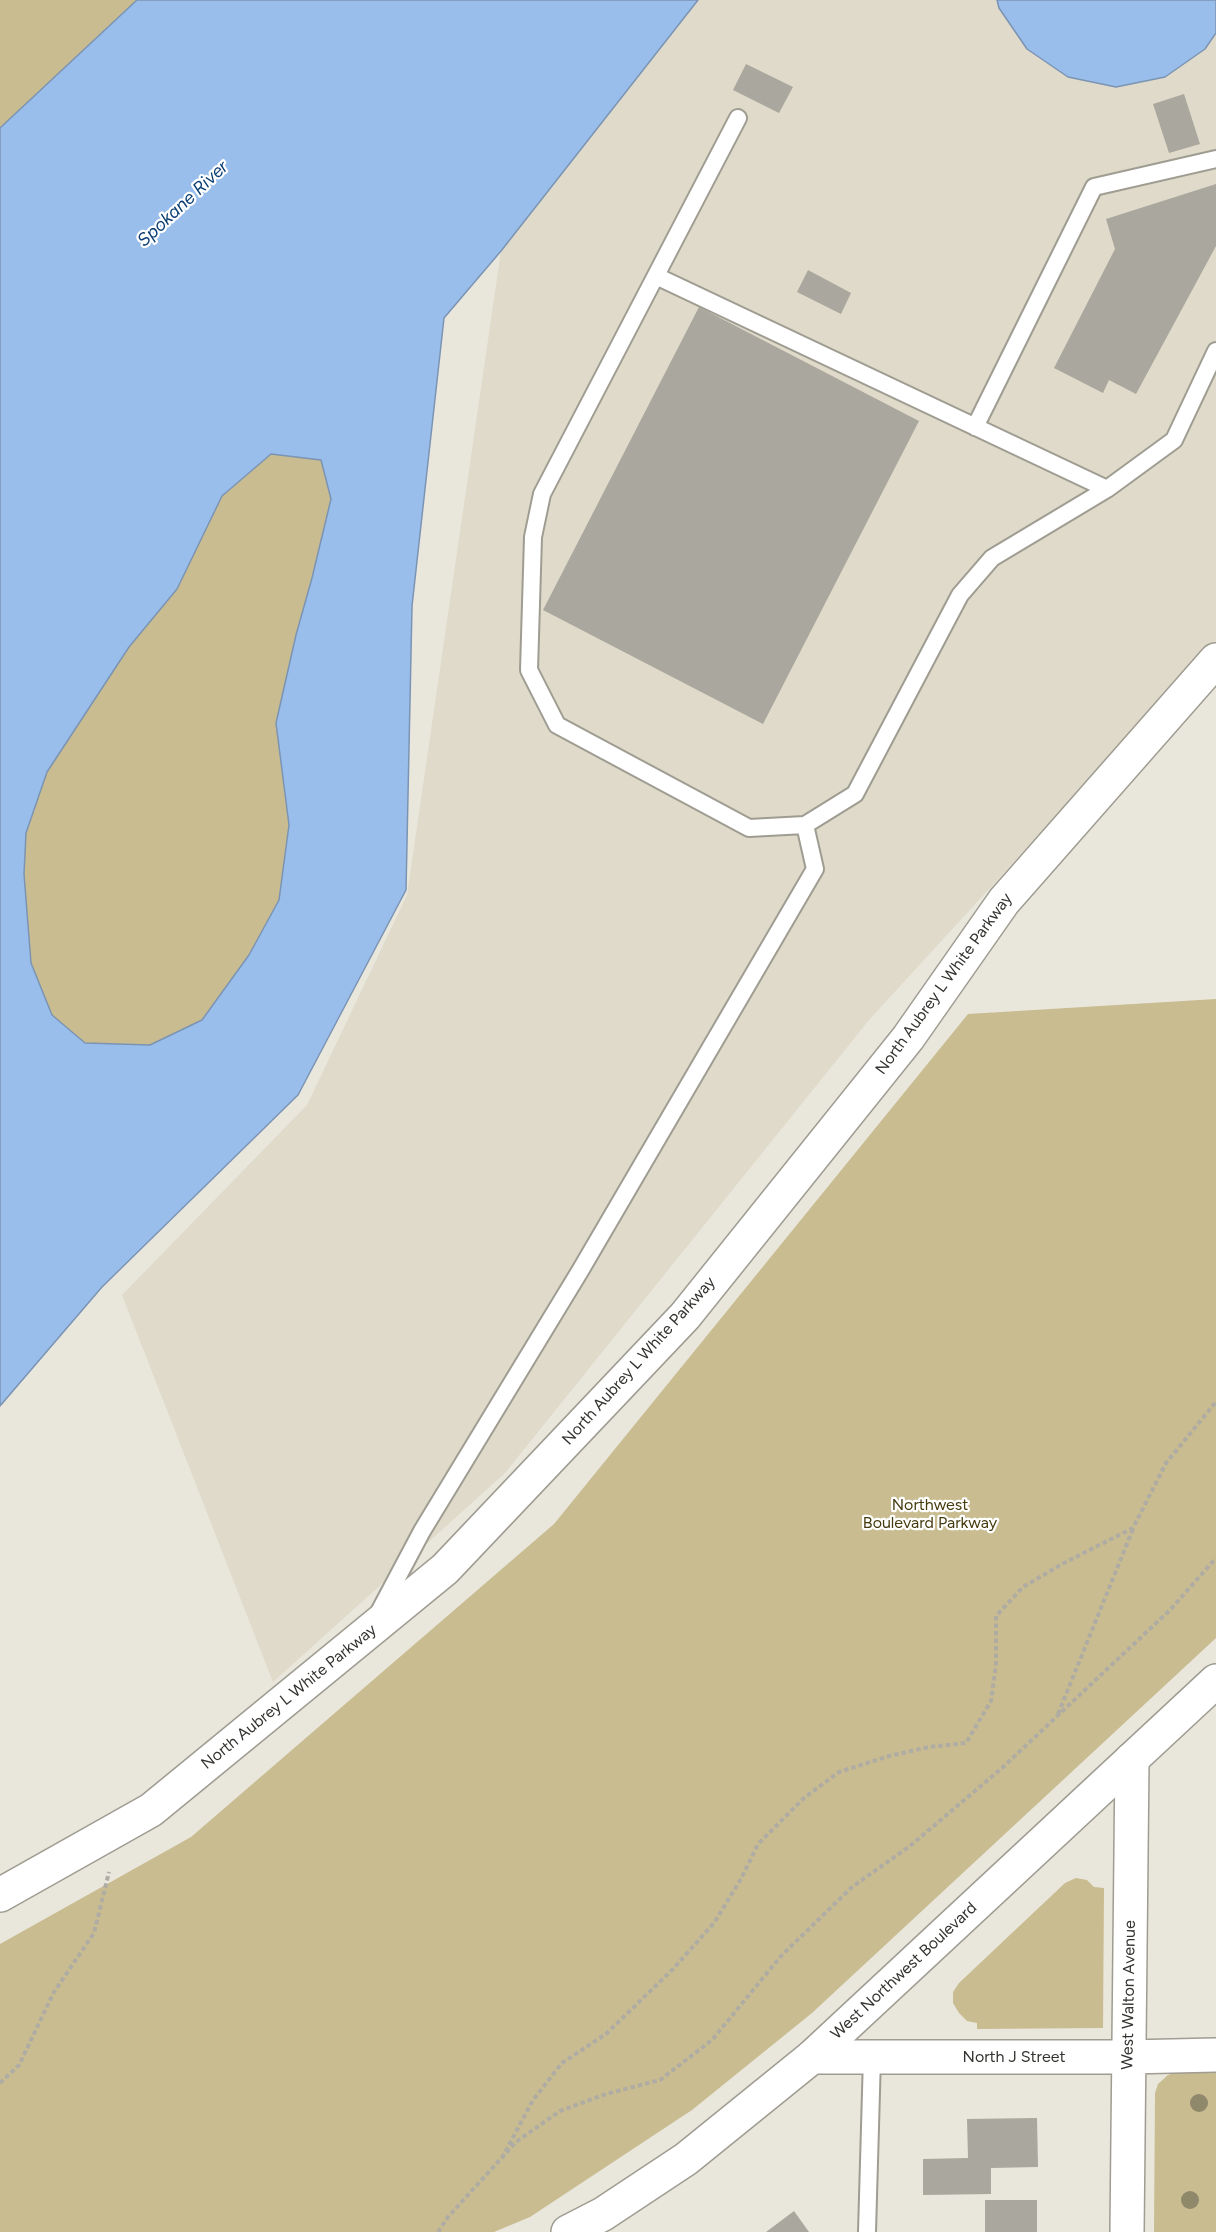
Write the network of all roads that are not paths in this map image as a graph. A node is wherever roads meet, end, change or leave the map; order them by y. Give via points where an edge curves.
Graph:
1 (738, 118) dead end
2 (1216, 159) edge
3 (656, 276) junction
4 (1216, 351) edge
5 (975, 427) junction
6 (1107, 489) junction
7 (1216, 660) edge
8 (805, 825) junction
9 (368, 1633) junction
10 (1216, 1681) edge
11 (1132, 1759) junction
12 (0, 1895) edge
13 (1216, 2055) edge
14 (812, 2057) junction
15 (872, 2057) junction
16 (1128, 2057) junction
17 (568, 2232) edge
18 (867, 2232) edge
19 (1127, 2232) edge

1 - 3 lane
2 - 5 lane via 1094,187
3 - 5 lane
3 - 8 lane via 542,494 533,537 529,670 557,725 749,828
4 - 6 lane via 1174,440
5 - 6 lane
6 - 8 lane via 992,558 960,595 855,794
7 - 9 street, North Aubrey L White Parkway via 1004,901 908,1038 685,1316 445,1569
8 - 9 lane via 815,869 580,1271 422,1531
9 - 12 street, North Aubrey L White Parkway via 151,1810
10 - 11 street, West Northwest Boulevard
11 - 14 street, West Northwest Boulevard
11 - 16 street, West Walton Avenue
13 - 16 street, North J Street
14 - 15 street, North J Street
14 - 17 street, West Northwest Boulevard via 686,2159 603,2214
15 - 16 street, North J Street
15 - 18 lane
16 - 19 street, West Walton Avenue

